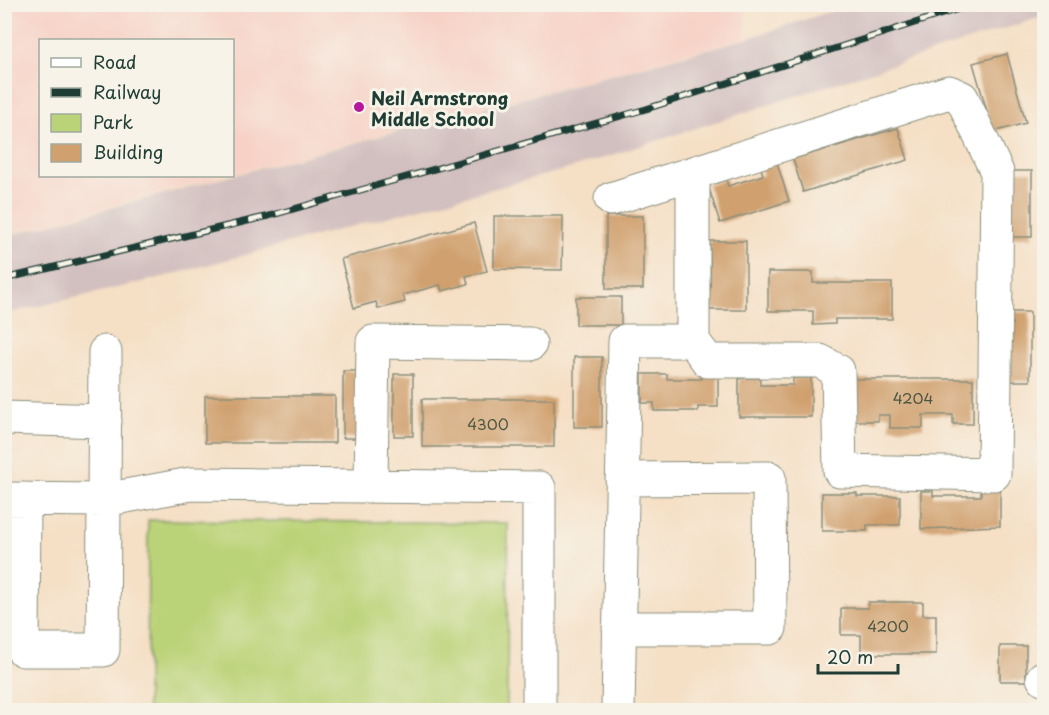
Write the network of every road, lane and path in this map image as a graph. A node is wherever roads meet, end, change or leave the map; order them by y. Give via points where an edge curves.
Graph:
1 (693, 174) junction
2 (611, 199) dead end
3 (693, 341) junction
4 (530, 344) dead end
5 (105, 352) dead end
6 (4, 418) edge
7 (105, 420) junction
8 (622, 479) junction
9 (371, 486) junction
10 (14, 499) edge
11 (104, 500) junction
12 (619, 628) junction
13 (539, 711) edge
14 (618, 711) edge

1 - 2 lane
1 - 3 lane
1 - 3 lane via 949,92 962,98 997,172 994,474 840,471 838,371 820,361 708,361
3 - 8 lane via 625,341
4 - 9 lane via 373,342
5 - 7 lane
6 - 7 lane
7 - 11 lane
8 - 12 lane
8 - 12 lane via 769,478 770,628
9 - 11 lane via 191,484
9 - 13 lane via 539,488
10 - 11 lane
10 - 11 lane via 23,650 103,650
12 - 14 lane

